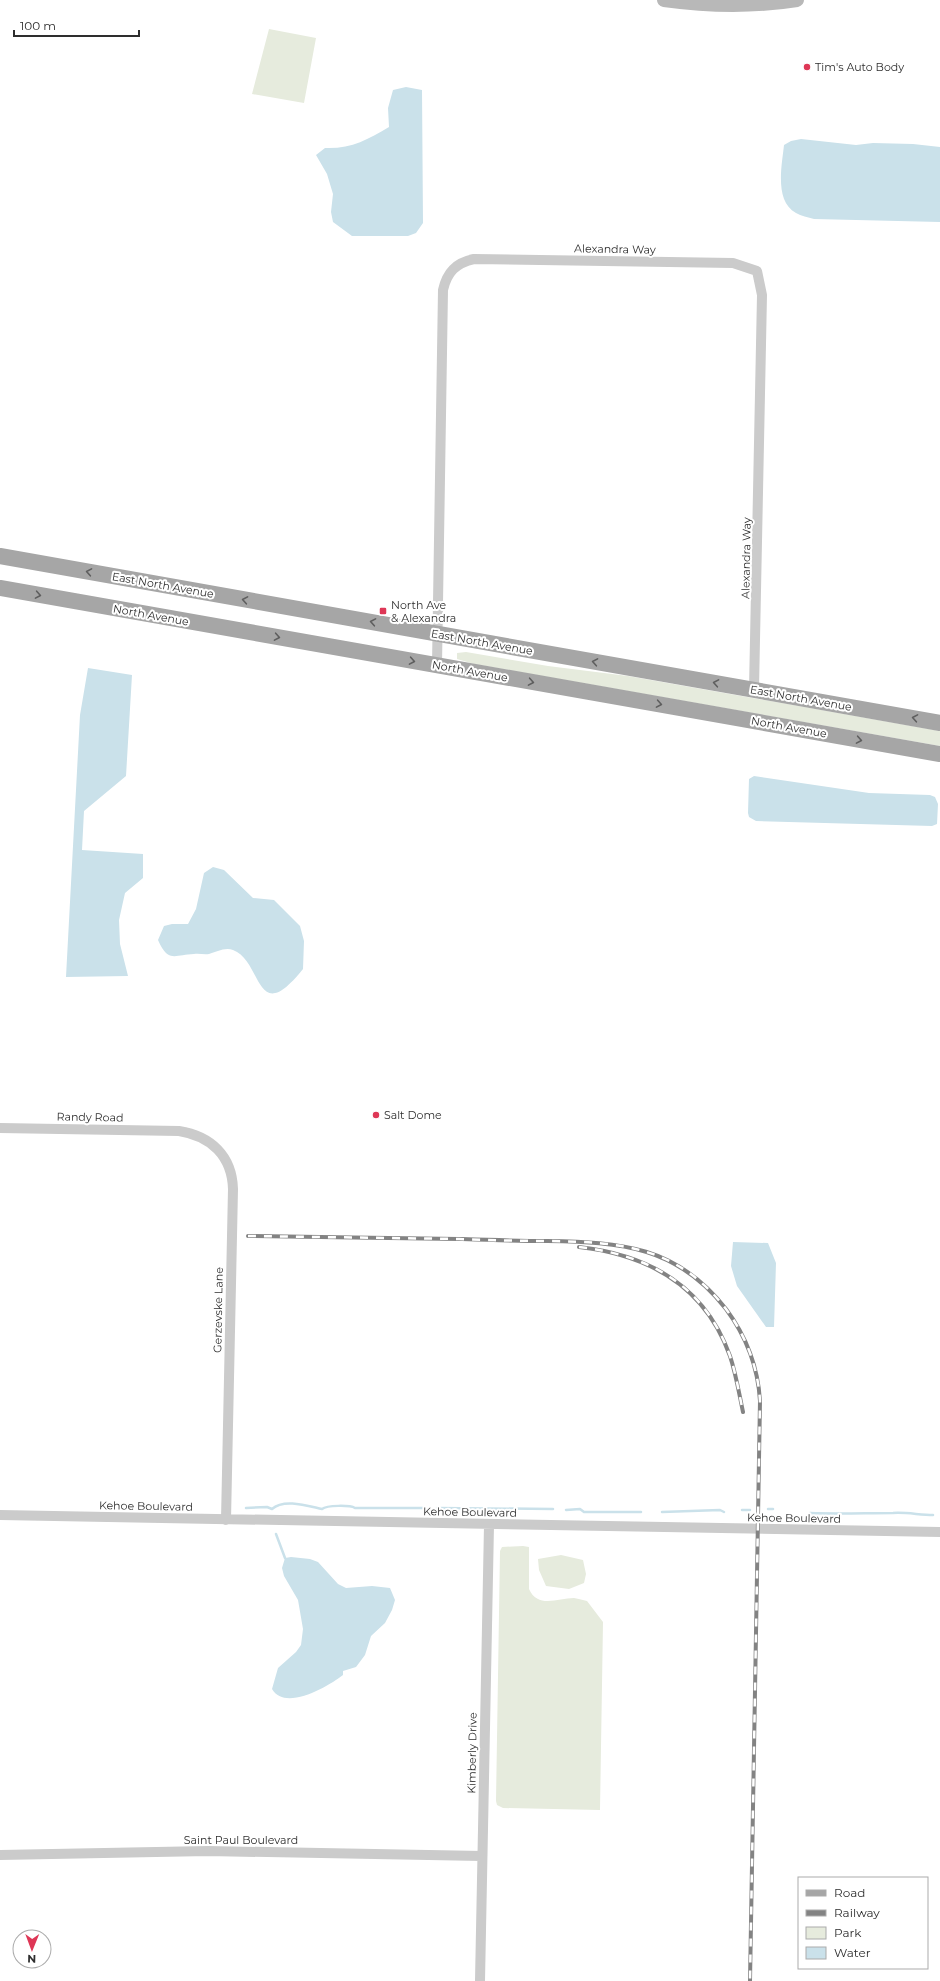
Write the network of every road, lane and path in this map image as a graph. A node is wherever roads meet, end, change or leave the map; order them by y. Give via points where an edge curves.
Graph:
1 (664, 0) edge
2 (797, 0) edge
3 (770, 2) edge
4 (0, 556) edge
5 (0, 588) edge
6 (439, 634) junction
7 (437, 665) junction
8 (754, 689) junction
9 (940, 723) edge
10 (940, 754) edge
11 (0, 1128) edge
12 (179, 1131) joint
13 (0, 1515) edge
14 (226, 1520) junction
15 (489, 1525) junction
16 (940, 1532) edge
17 (0, 1856) edge
18 (482, 1856) junction
19 (480, 1981) edge

1 - 3 street via 707,4
2 - 3 street
6 -> 4 main road, East North Avenue
5 -> 7 main road, North Avenue
6 - 7 street, Alexandra Way
8 -> 6 main road, East North Avenue
6 - 8 street, Alexandra Way via 443,290 453,268 474,259 739,264 757,271 762,295
7 -> 10 main road, North Avenue
9 -> 8 main road, East North Avenue
11 - 12 street, Randy Road
12 - 14 street, Gerzevske Lane via 200,1137 224,1154 233,1180
13 - 14 street, Kehoe Boulevard
14 - 15 street, Kehoe Boulevard
15 - 16 street, Kehoe Boulevard
15 - 18 street, Kimberly Drive
17 - 18 street, Saint Paul Boulevard via 208,1851
18 - 19 street, Kimberly Drive

